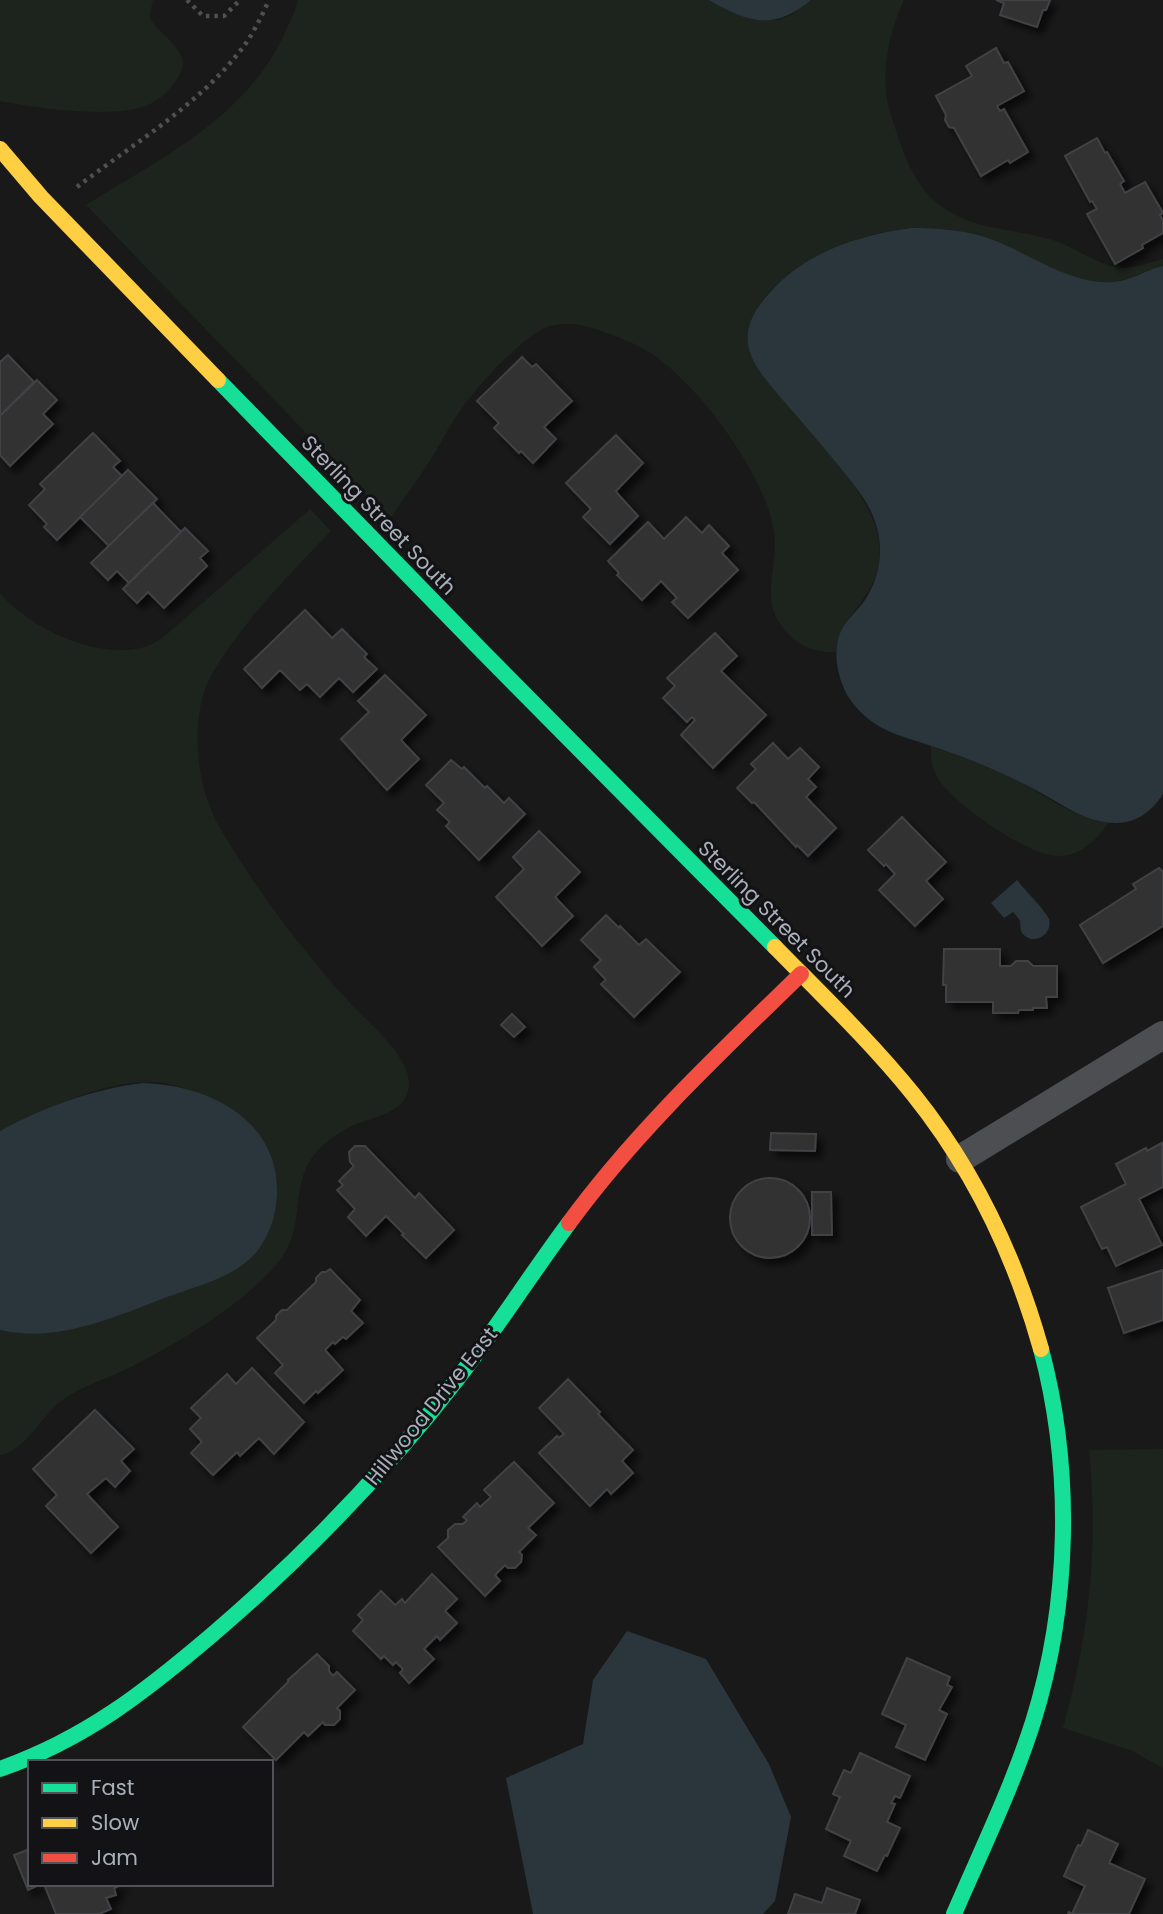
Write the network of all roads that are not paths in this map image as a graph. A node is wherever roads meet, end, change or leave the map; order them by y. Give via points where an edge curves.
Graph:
1 (0, 149) edge
2 (801, 974) junction
3 (1163, 1035) edge
4 (960, 1159) junction
5 (0, 1769) edge
6 (954, 1914) edge

1 - 2 street, Sterling Street South via 481,650
2 - 4 street, Sterling Street South via 903,1081
2 - 5 street, Hillwood Drive East via 621,1157 456,1380 395,1454 318,1535 251,1600 142,1692 87,1731
3 - 4 street
4 - 6 street, Sterling Street South via 1002,1238 1039,1341 1058,1438 1063,1536 1056,1623 1035,1716 1011,1784

